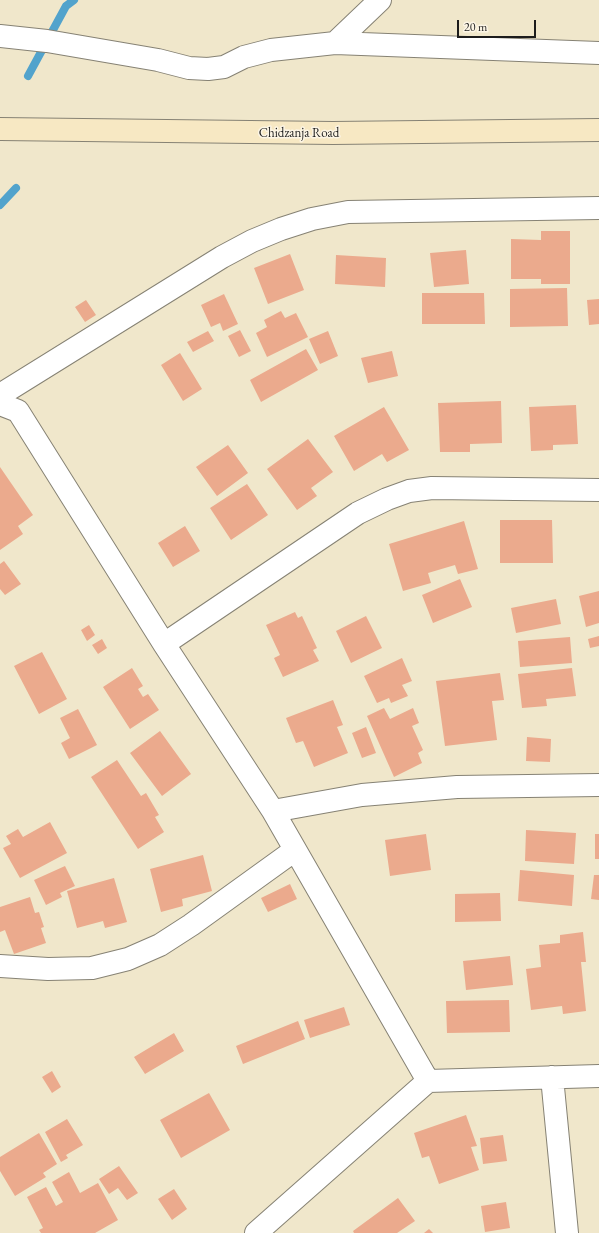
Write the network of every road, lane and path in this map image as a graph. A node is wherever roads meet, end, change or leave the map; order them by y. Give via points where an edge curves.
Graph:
1 (380, 0) edge
2 (0, 36) edge
3 (335, 43) junction
4 (599, 52) edge
5 (0, 129) edge
6 (599, 130) edge
7 (599, 208) edge
8 (0, 395) edge
9 (0, 404) edge
10 (599, 490) edge
11 (164, 644) junction
12 (599, 785) edge
13 (272, 811) junction
14 (295, 850) junction
15 (0, 966) edge
16 (599, 1076) edge
17 (552, 1077) junction
18 (428, 1081) junction
19 (256, 1233) edge
20 (567, 1233) edge

1 - 3 street
2 - 3 street via 47,41 158,60 189,68 208,69 224,67 244,57 271,50
3 - 4 street
5 - 6 street, Chidzanja Road via 333,133
7 - 8 street via 348,212 281,229 222,257
9 - 11 street via 18,411
10 - 11 street via 432,488 409,491 358,513
11 - 13 street
12 - 13 street via 457,787 362,795
13 - 14 street
14 - 15 street via 191,925 160,945 128,959 92,968
14 - 18 street
16 - 17 street
17 - 18 street
17 - 20 street
18 - 19 street

